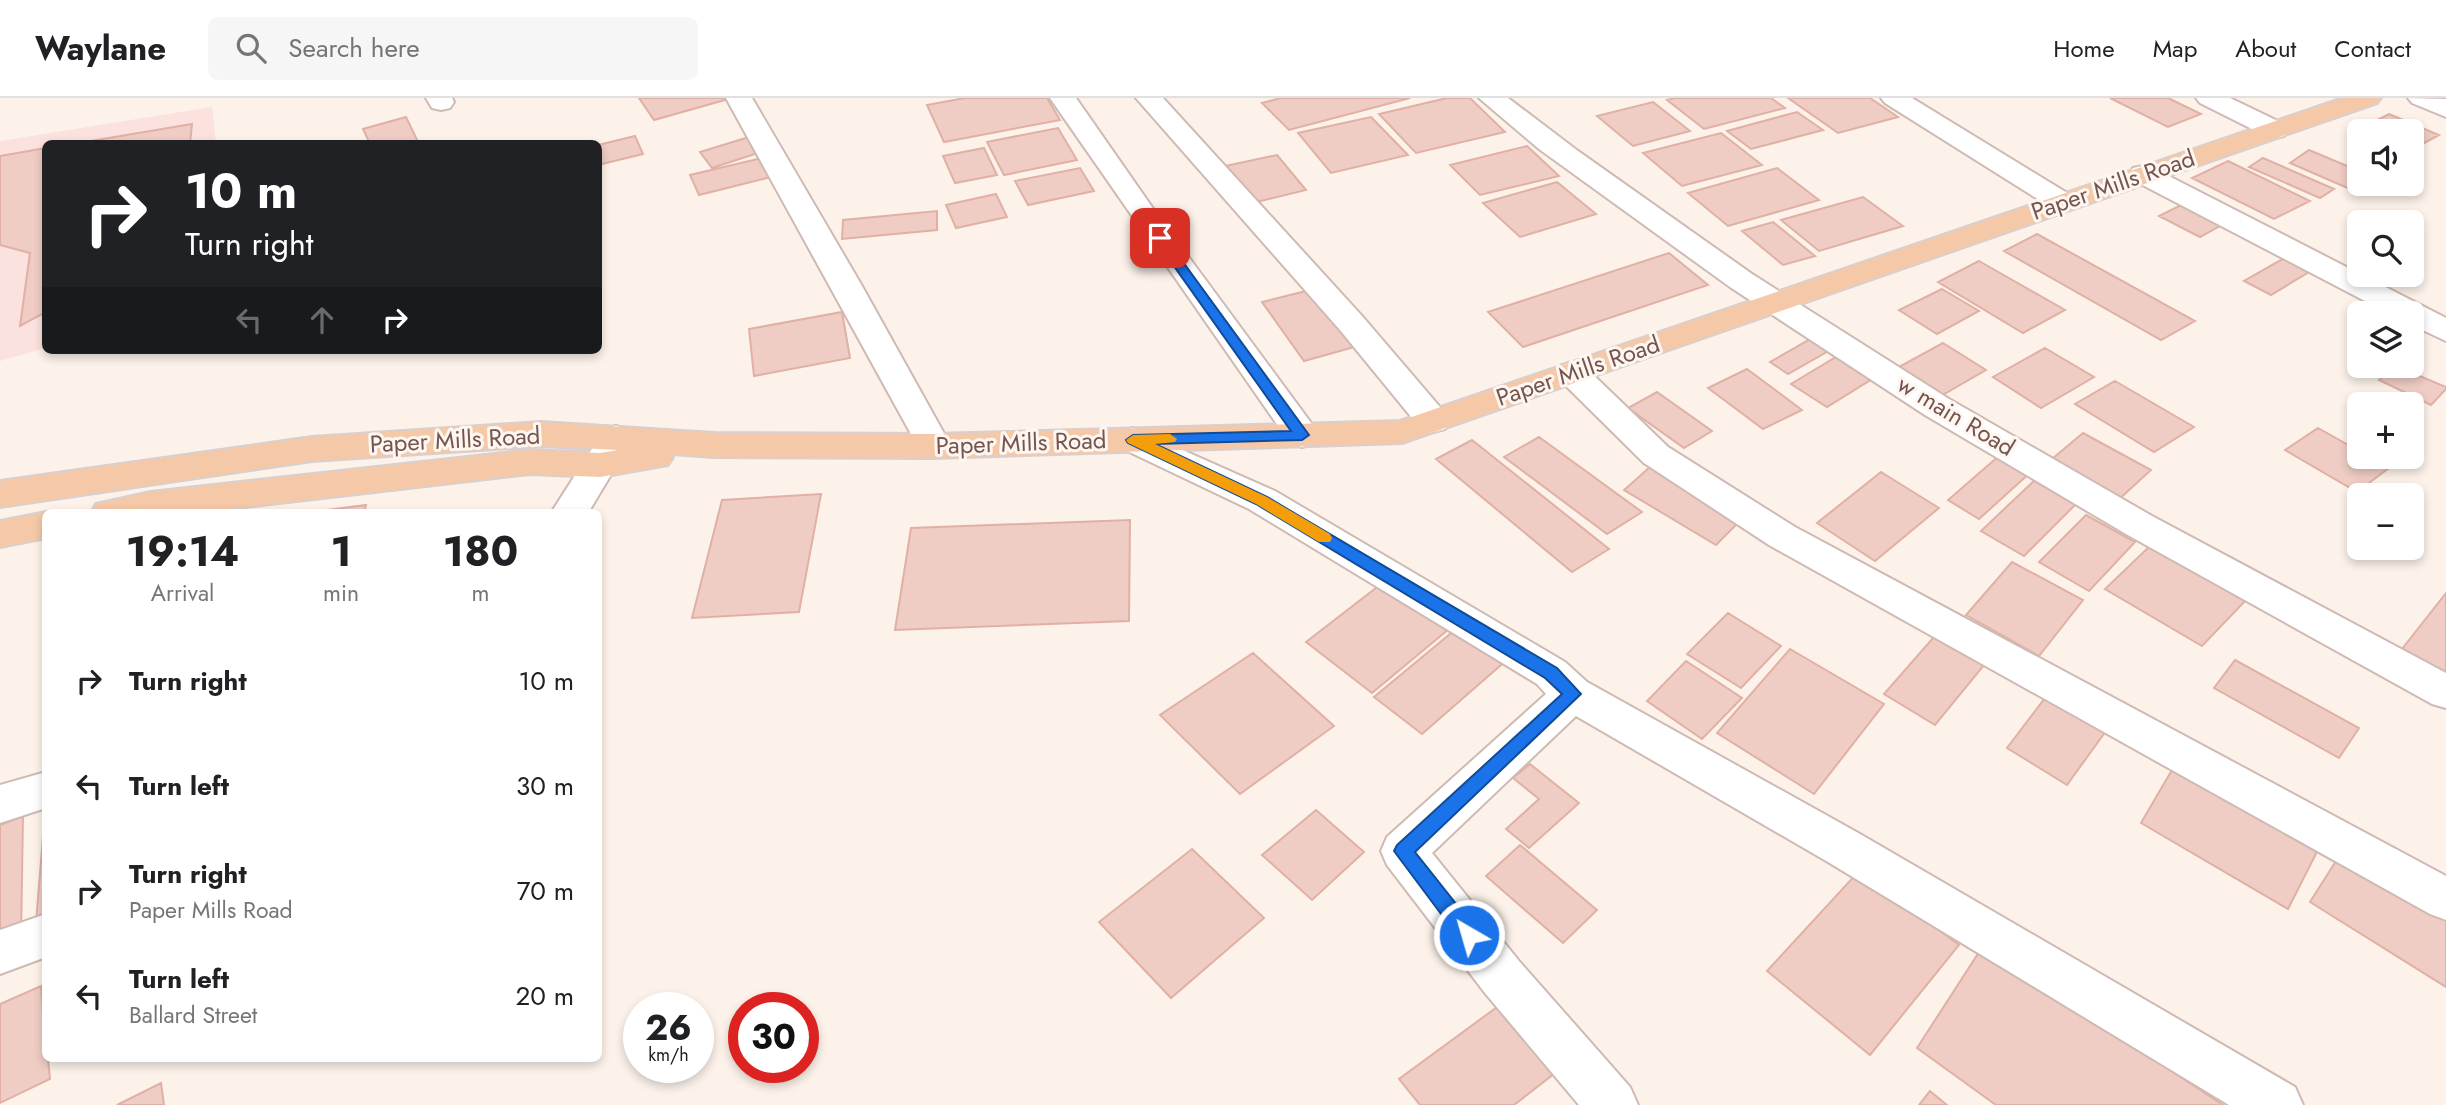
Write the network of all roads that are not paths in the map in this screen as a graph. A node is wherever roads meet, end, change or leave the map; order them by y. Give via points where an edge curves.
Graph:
1 (739, 98) edge
2 (1063, 98) edge
3 (1149, 98) edge
4 (1492, 98) edge
5 (1894, 98) edge
6 (2209, 98) edge
7 (2368, 98) edge
8 (2421, 98) edge
9 (2446, 109) edge
10 (2275, 130) junction
11 (2143, 174) junction
12 (2062, 202) junction
13 (2388, 301) edge
14 (1774, 302) junction
15 (2424, 320) edge
16 (2446, 331) edge
17 (1572, 373) junction
18 (1433, 421) junction
19 (1302, 435) junction
20 (1133, 440) junction
21 (934, 446) junction
22 (608, 451) junction
23 (0, 494) edge
24 (130, 509) edge
25 (572, 509) edge
26 (42, 526) edge
27 (0, 534) edge
28 (2446, 692) edge
29 (1573, 694) junction
30 (42, 791) edge
31 (0, 803) edge
32 (2446, 899) edge
33 (42, 936) edge
34 (0, 952) edge
35 (1612, 1105) edge
36 (2277, 1105) edge

1 - 21 street
2 - 19 street
3 - 18 street
4 - 14 street, w main Road
5 - 12 street
6 - 10 street
7 - 10 main road, Paper Mills Road
8 - 9 street
10 - 11 main road, Paper Mills Road
11 - 12 main road, Paper Mills Road
11 - 13 street
12 - 14 main road, Paper Mills Road
14 - 17 main road, Paper Mills Road
14 - 28 street, w main Road via 1954,416 2233,579
15 - 16 street
17 - 18 main road, Paper Mills Road
17 - 32 street via 1656,455 1782,536
18 - 19 main road, Paper Mills Road via 1402,432
19 - 20 main road, Paper Mills Road
20 - 21 main road, Paper Mills Road
20 - 29 street via 1262,500 1551,673
21 - 22 main road, Paper Mills Road via 714,445
22 - 23 main road, Paper Mills Road via 541,434 312,449
22 - 24 main road
22 - 25 street
26 - 27 main road
29 - 35 street via 1403,851 1502,977
29 - 36 street via 1856,855
30 - 31 street
33 - 34 street

